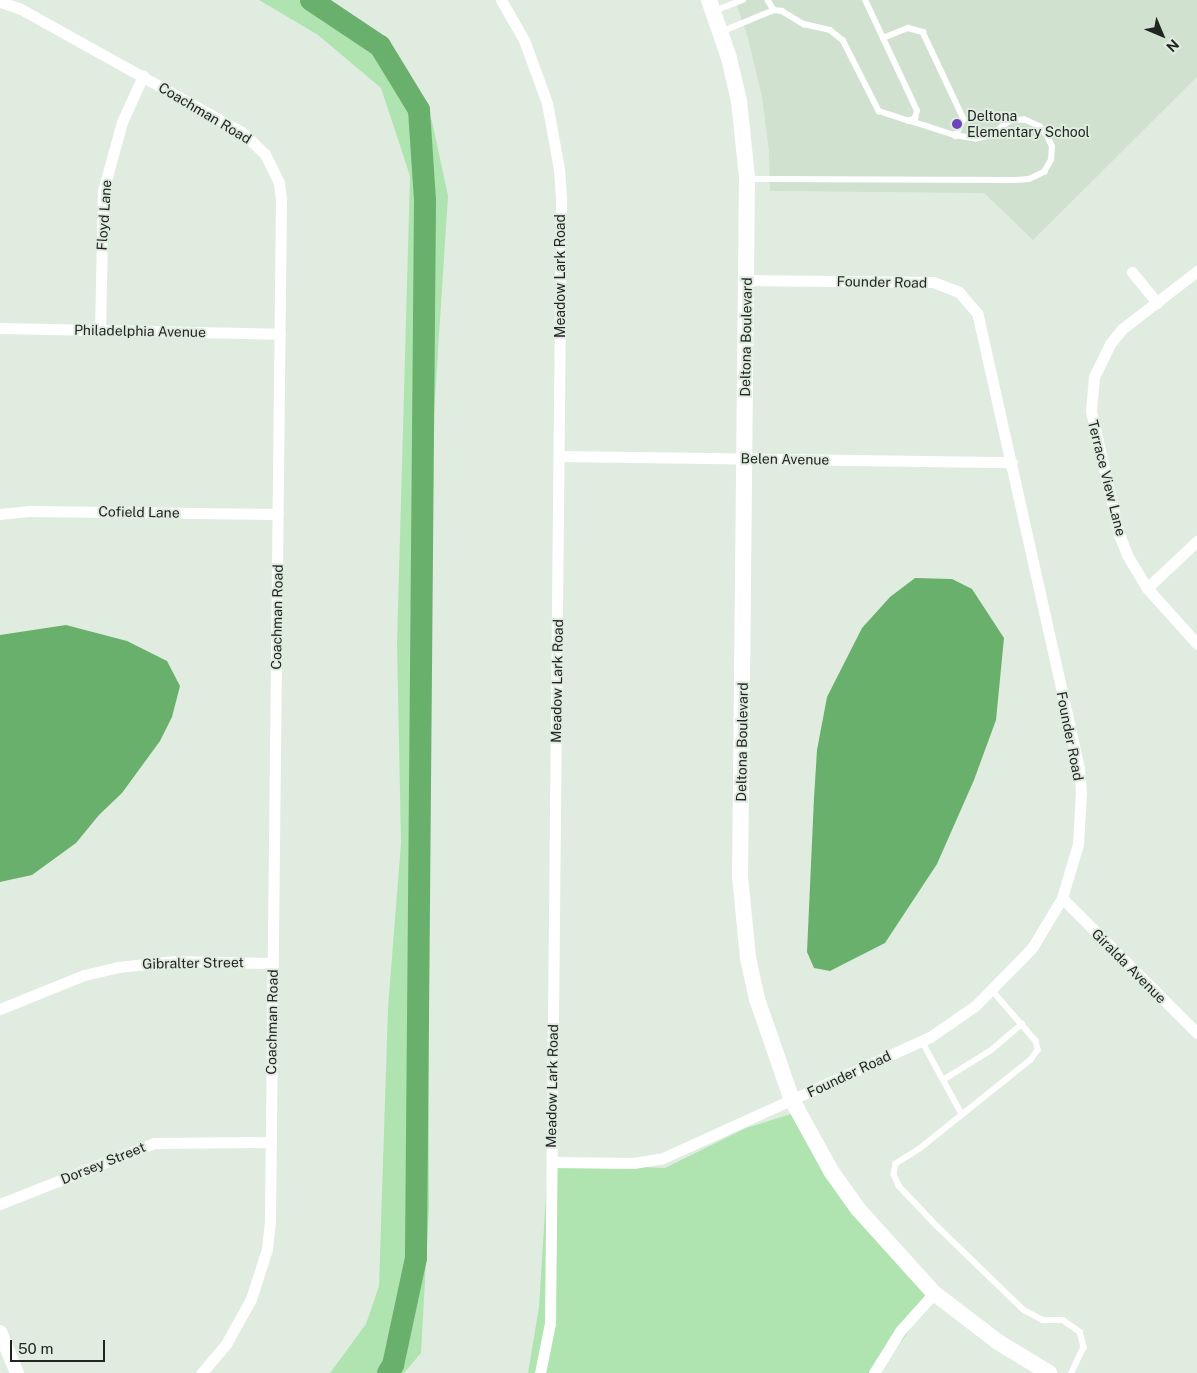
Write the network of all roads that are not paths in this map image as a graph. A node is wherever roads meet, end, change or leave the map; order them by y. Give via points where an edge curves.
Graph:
1 (501, 0) edge
2 (743, 0) edge
3 (768, 0) edge
4 (865, 0) edge
5 (0, 2) edge
6 (712, 6) edge
7 (774, 10) junction
8 (721, 32) junction
9 (883, 38) junction
10 (143, 76) junction
11 (909, 121) junction
12 (956, 136) junction
13 (747, 179) junction
14 (1197, 271) edge
15 (1132, 272) dead end
16 (746, 280) junction
17 (1157, 303) junction
18 (0, 328) edge
19 (100, 330) junction
20 (280, 334) junction
21 (559, 456) junction
22 (744, 459) junction
23 (1012, 462) junction
24 (0, 514) edge
25 (278, 514) junction
26 (1197, 541) edge
27 (1147, 588) junction
28 (1197, 644) edge
29 (1062, 898) junction
30 (273, 963) junction
31 (992, 990) junction
32 (0, 1009) edge
33 (1022, 1024) junction
34 (1197, 1033) edge
35 (922, 1041) junction
36 (943, 1080) junction
37 (792, 1100) junction
38 (962, 1114) junction
39 (271, 1142) junction
40 (552, 1162) junction
41 (0, 1204) edge
42 (934, 1292) junction
43 (0, 1332) edge
44 (16, 1373) edge
45 (202, 1373) edge
46 (540, 1373) edge
47 (874, 1373) edge
48 (1049, 1373) edge
49 (1072, 1373) edge

1 - 21 street, Meadow Lark Road via 524,40 537,72 551,119 559,169
2 - 6 lane
3 - 7 lane
4 - 9 lane
5 - 10 street, Coachman Road via 19,8
6 - 8 main road, Deltona Boulevard
7 - 8 lane
7 - 11 lane via 830,30 843,40 879,111
8 - 13 main road, Deltona Boulevard via 739,101
9 - 11 lane via 916,111 915,118
9 - 12 lane via 908,28 922,32 964,119
10 - 19 street, Floyd Lane via 122,122 103,191
10 - 20 street, Coachman Road via 242,132 265,154 273,168 282,199
11 - 12 lane
12 - 13 lane via 976,139 990,136 1010,121 1025,120 1040,127 1047,136 1052,147 1051,160 1044,172 1029,179 1015,180
13 - 16 main road, Deltona Boulevard
14 - 17 street, Terrace View Lane
15 - 17 street
16 - 22 main road, Deltona Boulevard
16 - 23 street, Founder Road via 933,282 958,292 969,301 981,322
17 - 27 street, Terrace View Lane via 1122,330 1110,344 1100,361 1091,392 1094,429 1119,534
18 - 19 street, Philadelphia Avenue
19 - 20 street, Philadelphia Avenue
20 - 25 street, Coachman Road
21 - 22 street, Belen Avenue
21 - 40 street, Meadow Lark Road
22 - 23 street, Belen Avenue
22 - 37 main road, Deltona Boulevard via 740,866 743,917 757,999
23 - 29 street, Founder Road via 1079,768 1081,811 1078,844
24 - 25 street, Cofield Lane via 30,511
25 - 30 street, Coachman Road
26 - 27 street
27 - 28 street, Terrace View Lane
29 - 31 street, Founder Road via 1032,948
29 - 34 street, Giralda Avenue
30 - 32 street, Gibralter Street via 175,960 118,967 84,976
30 - 39 street, Coachman Road
31 - 33 lane
31 - 35 street, Founder Road via 953,1023
33 - 36 lane via 990,1051
33 - 38 lane via 1036,1041 1038,1050 1031,1060
35 - 36 lane
35 - 37 street, Founder Road
36 - 38 lane
37 - 40 street, Founder Road via 663,1158 633,1164
37 - 42 main road, Deltona Boulevard via 831,1171 858,1209
38 - 49 lane via 920,1149 896,1164 894,1174 900,1186 937,1226 1024,1310 1043,1320 1063,1320 1080,1332 1084,1347
39 - 41 street, Dorsey Street via 154,1143
39 - 45 street, Coachman Road via 270,1221 260,1276 241,1320
40 - 46 street, Meadow Lark Road via 550,1324
42 - 47 street via 900,1331
42 - 48 main road, Deltona Boulevard via 998,1342
43 - 44 street

